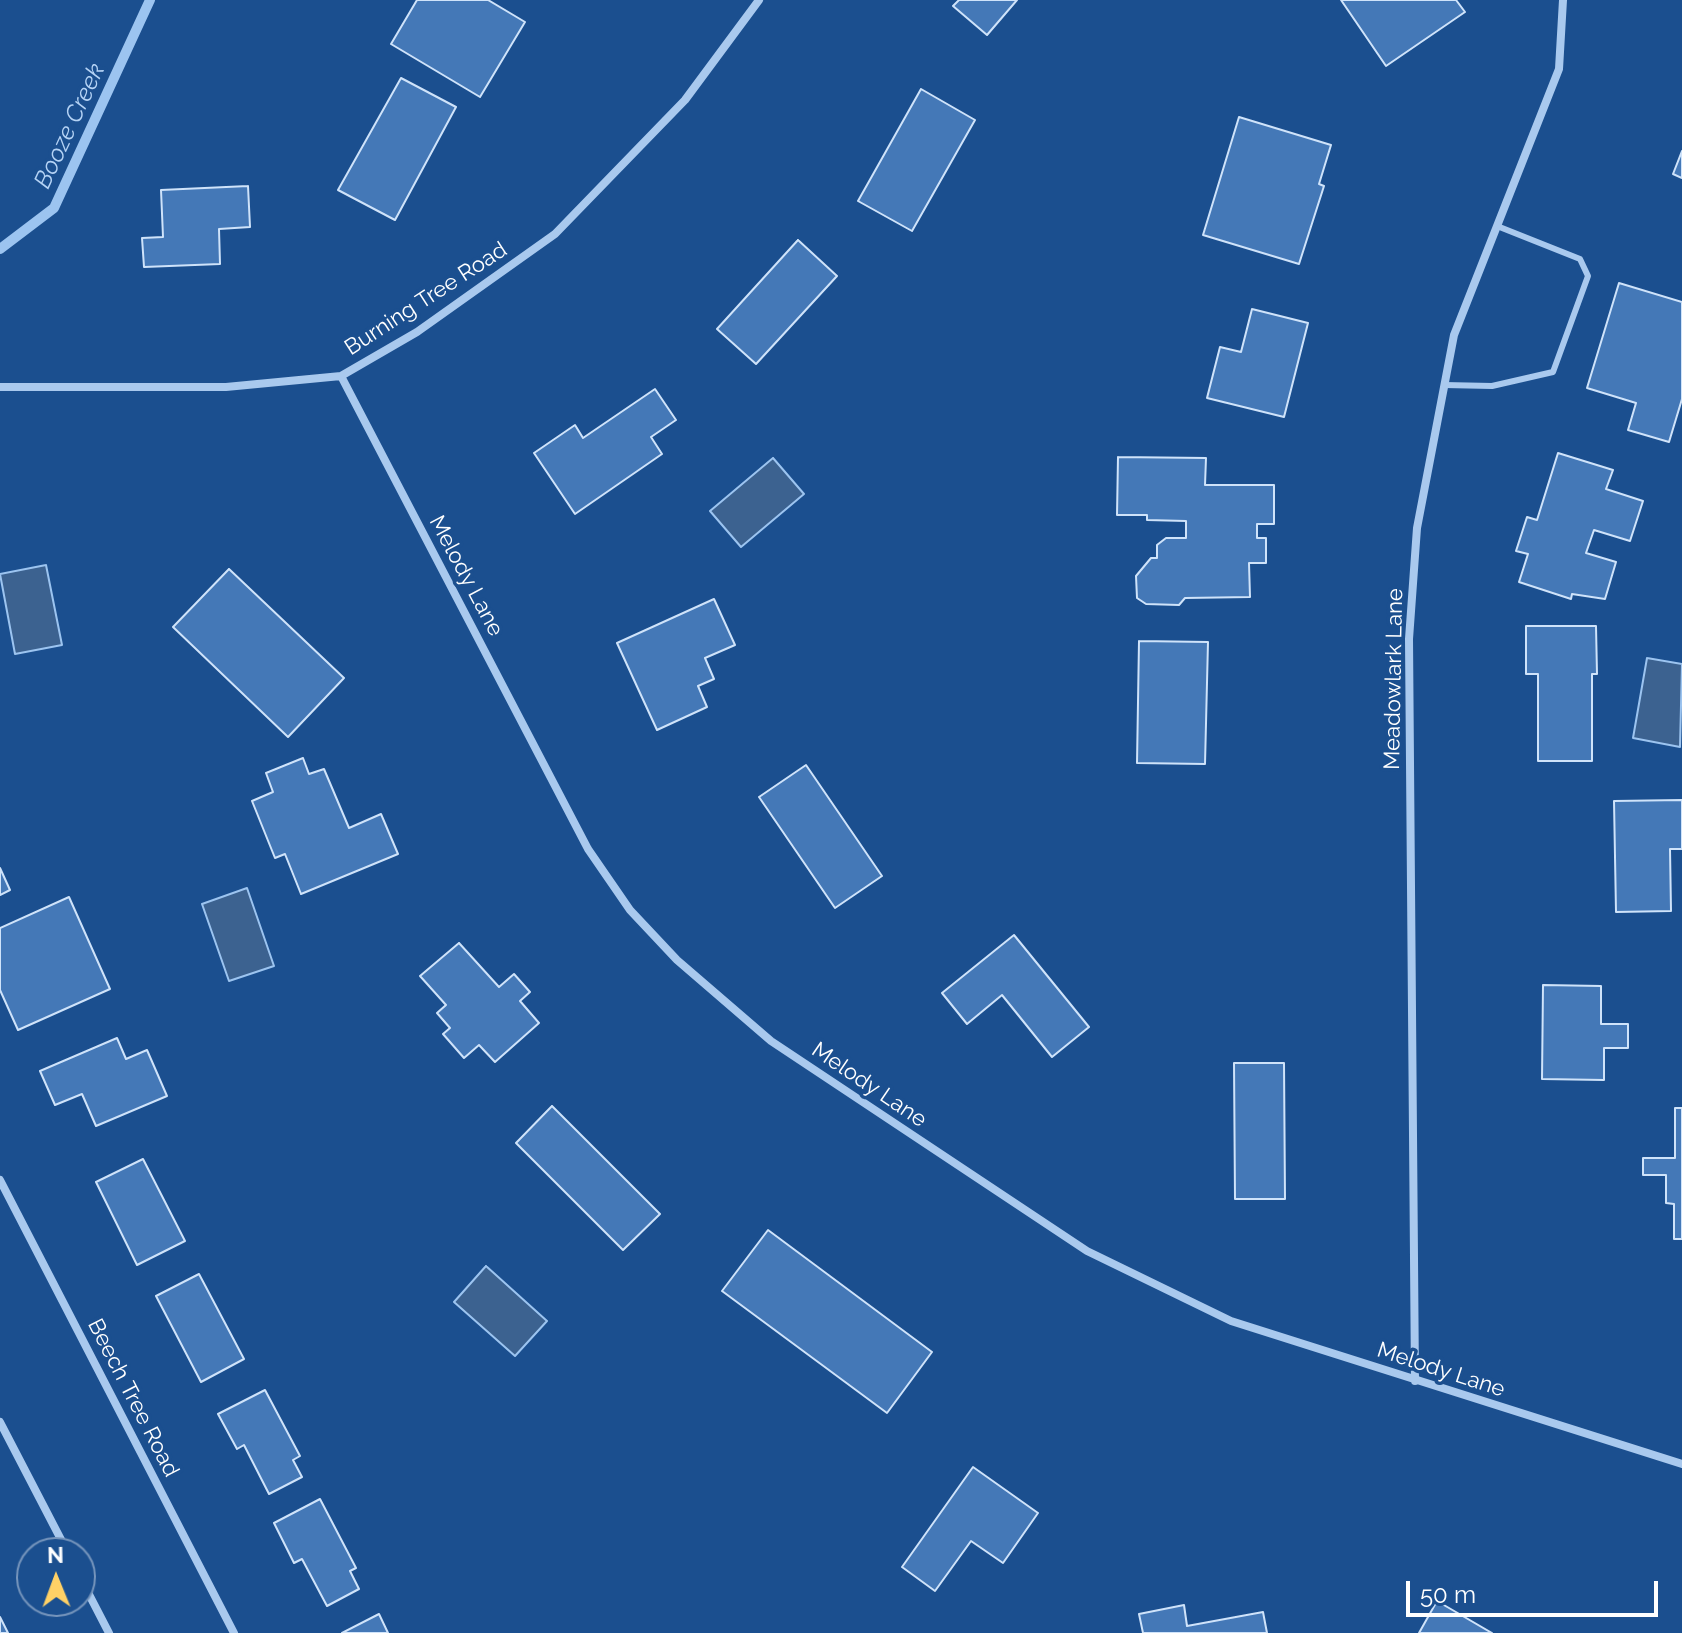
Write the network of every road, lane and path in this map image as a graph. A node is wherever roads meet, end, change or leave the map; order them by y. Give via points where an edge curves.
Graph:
1 (759, 0) edge
2 (1563, 0) edge
3 (1497, 226) junction
4 (341, 376) junction
5 (1444, 385) junction
6 (0, 387) edge
7 (0, 1180) edge
8 (1415, 1381) junction
9 (0, 1422) edge
10 (1682, 1464) edge
11 (60, 1537) edge
12 (96, 1608) edge
13 (109, 1633) edge
14 (234, 1633) edge

1 - 4 street, Burning Tree Road via 685,100 555,234 417,332
2 - 3 street, Meadowlark Lane via 1559,69
3 - 5 street, Meadowlark Lane via 1454,335
3 - 5 lane via 1580,259 1588,276 1553,372 1492,386
4 - 6 street, Burning Tree Road via 226,387
4 - 8 street, Melody Lane via 588,849 630,910 677,960 771,1041 1087,1251 1231,1321
5 - 8 street, Meadowlark Lane via 1417,528 1409,639
7 - 14 street, Beech Tree Road
8 - 10 street, Melody Lane
9 - 11 street
12 - 13 street

